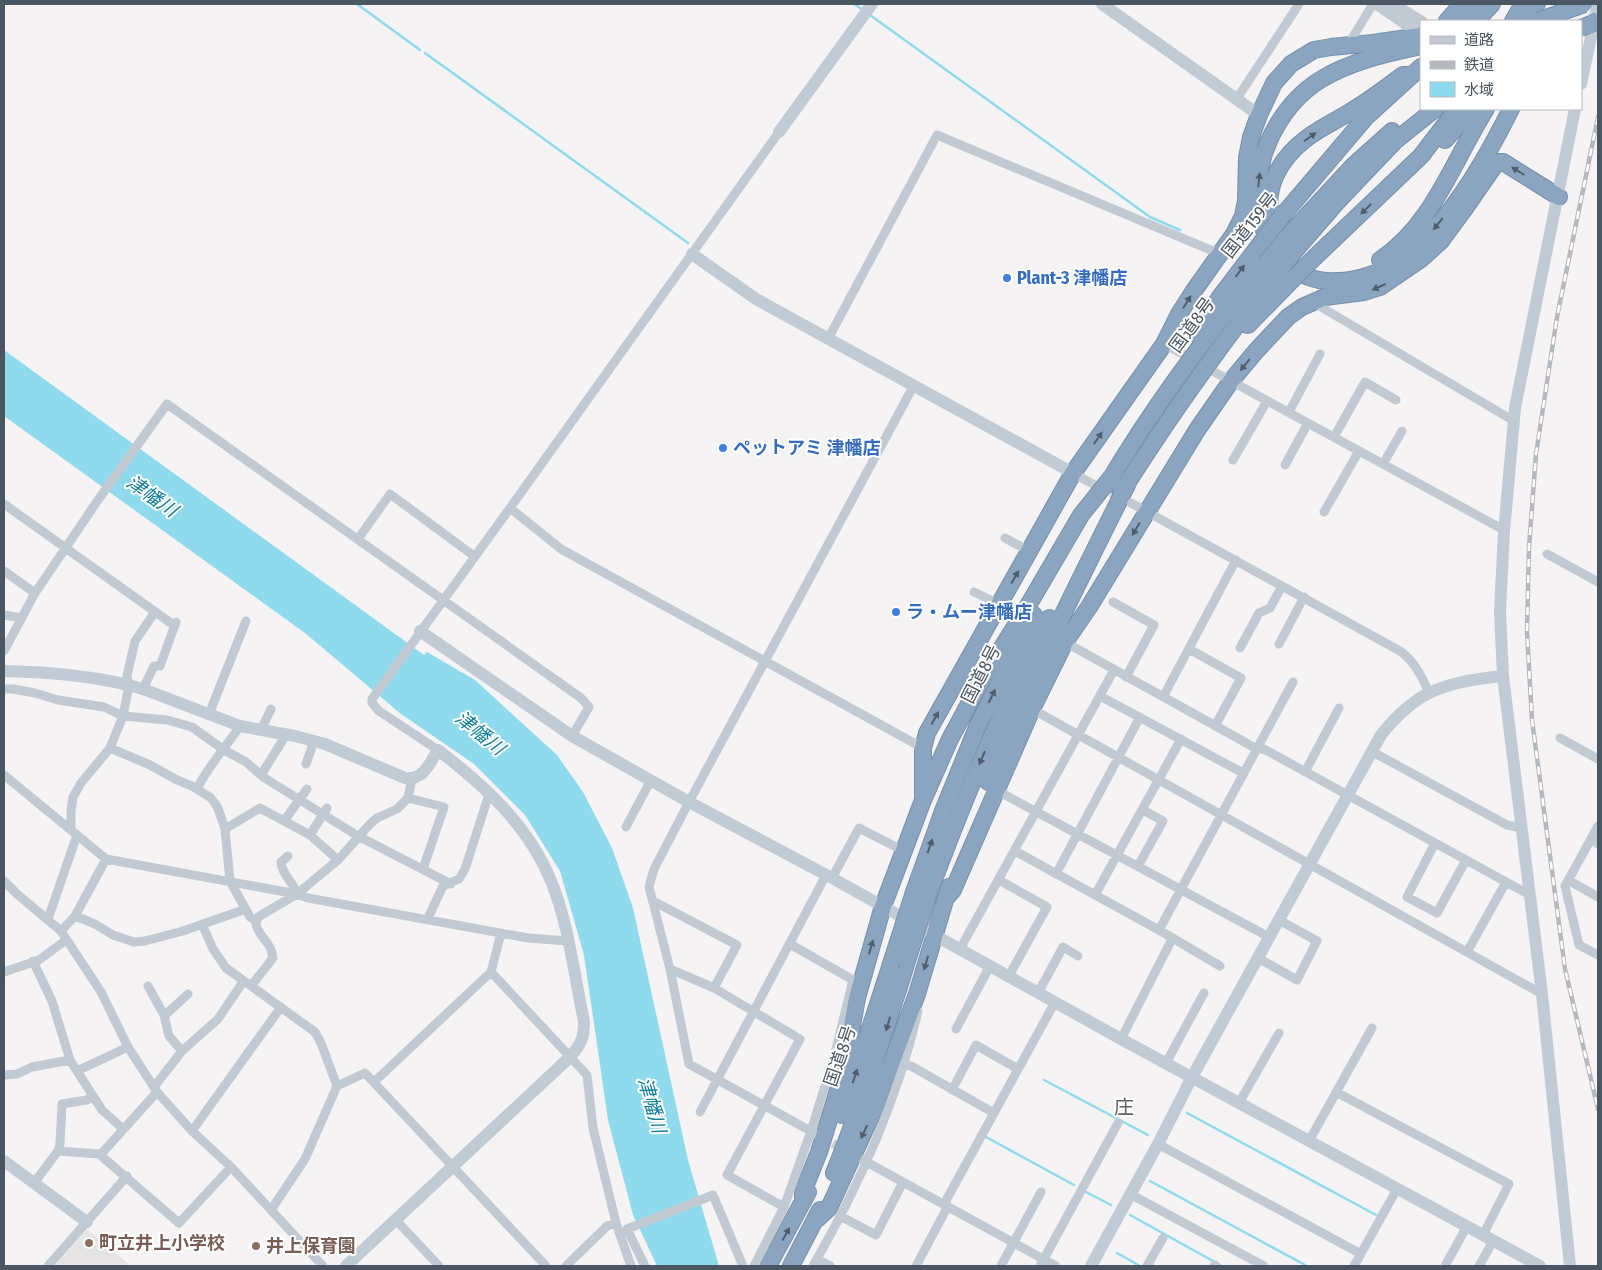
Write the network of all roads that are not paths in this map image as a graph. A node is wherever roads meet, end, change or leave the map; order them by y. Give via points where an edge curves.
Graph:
1 (1102, 4) edge
2 (1299, 4) edge
3 (1374, 4) edge
4 (1386, 4) edge
5 (1396, 4) edge
6 (1462, 4) edge
7 (1477, 4) edge
8 (1492, 4) edge
9 (1523, 4) edge
10 (1537, 4) edge
11 (1552, 4) edge
12 (1566, 4) edge
13 (1584, 4) edge
14 (1598, 4) edge
15 (868, 10) edge
16 (1598, 14) edge
17 (1448, 20) edge
18 (1463, 20) edge
19 (1477, 20) edge
20 (1515, 20) edge
21 (1528, 20) edge
22 (1541, 20) edge
23 (1546, 20) edge
24 (1558, 20) edge
25 (1560, 20) edge
26 (1598, 21) edge
27 (1582, 22) edge
28 (1582, 28) edge
29 (1420, 29) edge
30 (1348, 45) junction
31 (1420, 47) edge
32 (1416, 71) edge
33 (1582, 79) edge
34 (1236, 100) junction
35 (1420, 108) edge
36 (1434, 110) edge
37 (1456, 110) edge
38 (1473, 110) edge
39 (1485, 110) edge
40 (1510, 110) edge
41 (1575, 110) edge
42 (1258, 115) junction
43 (779, 132) joint
44 (1390, 186) junction
45 (1559, 197) junction
46 (1293, 241) junction
47 (692, 254) junction
48 (1220, 254) junction
49 (1280, 270) junction
50 (1318, 299) junction
51 (828, 339) junction
52 (1320, 354) dead end
53 (1225, 378) junction
54 (914, 385) junction
55 (1396, 400) dead end
56 (1267, 401) junction
57 (1289, 412) junction
58 (1514, 421) junction
59 (1308, 423) junction
60 (1142, 430) junction
61 (1402, 430) dead end
62 (1334, 437) junction
63 (1359, 450) junction
64 (1233, 460) dead end
65 (1383, 464) junction
66 (1285, 465) dead end
67 (1113, 475) junction
68 (1080, 477) junction
69 (1126, 485) junction
70 (1131, 503) tunnel mouth
71 (4, 504) edge
72 (510, 508) junction
73 (1146, 511) junction
74 (1324, 512) dead end
75 (1504, 530) junction
76 (1005, 538) dead end
77 (358, 539) junction
78 (66, 549) junction
79 (1029, 552) junction
80 (1547, 554) dead end
81 (474, 556) junction
82 (1236, 560) junction
83 (4, 570) edge
84 (1598, 582) edge
85 (1282, 586) junction
86 (974, 592) dead end
87 (35, 593) junction
88 (1304, 598) junction
89 (443, 599) junction
90 (1112, 602) dead end
91 (1001, 607) junction
92 (155, 612) junction
93 (4, 615) edge
94 (22, 618) junction
95 (246, 621) dead end
96 (420, 632) junction
97 (1063, 642) junction
98 (1279, 644) dead end
99 (1240, 648) dead end
100 (1189, 649) junction
101 (4, 651) edge
102 (764, 661) junction
103 (1114, 670) junction
104 (4, 671) edge
105 (1503, 676) junction
106 (1126, 677) junction
107 (1293, 682) dead end
108 (129, 685) junction
109 (4, 689) edge
110 (143, 689) junction
111 (1429, 693) junction
112 (1100, 696) junction
113 (1163, 697) junction
114 (1339, 708) dead end
115 (271, 709) dead end
116 (1032, 709) junction
117 (209, 714) junction
118 (123, 716) junction
119 (1140, 717) junction
120 (240, 726) junction
121 (1215, 726) junction
122 (261, 730) junction
123 (286, 735) junction
124 (1078, 735) junction
125 (572, 736) junction
126 (1560, 738) dead end
127 (1181, 739) junction
128 (314, 741) junction
129 (110, 748) junction
130 (923, 748) junction
131 (1257, 748) junction
132 (224, 750) junction
133 (438, 750) junction
134 (1371, 751) junction
135 (1119, 757) junction
136 (1598, 759) edge
137 (306, 764) dead end
138 (1305, 772) junction
139 (1243, 773) junction
140 (4, 775) edge
141 (261, 775) junction
142 (412, 779) junction
143 (651, 780) junction
144 (1159, 780) junction
145 (307, 788) dead end
146 (197, 789) junction
147 (996, 790) junction
148 (489, 794) junction
149 (1347, 795) junction
150 (408, 798) junction
151 (299, 799) junction
152 (923, 800) junction
153 (689, 802) junction
154 (1143, 810) junction
155 (325, 811) junction
156 (1036, 812) junction
157 (1221, 814) junction
158 (284, 821) junction
159 (1598, 826) edge
160 (626, 827) dead end
161 (1522, 828) junction
162 (225, 829) junction
163 (74, 833) junction
164 (1078, 834) junction
165 (310, 836) junction
166 (358, 836) junction
167 (1594, 841) edge
168 (1435, 843) junction
169 (904, 850) junction
170 (1014, 851) junction
171 (1118, 855) junction
172 (288, 856) dead end
173 (106, 859) junction
174 (338, 860) junction
175 (1466, 860) junction
176 (1309, 865) junction
177 (1138, 866) junction
178 (423, 869) junction
179 (1056, 874) junction
180 (829, 877) junction
181 (999, 880) junction
182 (1568, 880) junction
183 (4, 881) edge
184 (230, 881) junction
185 (1506, 882) junction
186 (451, 884) junction
187 (1181, 889) junction
188 (297, 894) junction
189 (920, 895) junction
190 (1095, 895) junction
191 (1530, 895) junction
192 (1598, 897) edge
193 (946, 898) junction
194 (653, 901) junction
195 (883, 906) junction
196 (246, 909) junction
197 (75, 916) junction
198 (48, 919) junction
199 (427, 920) junction
200 (1279, 920) junction
201 (256, 922) junction
202 (202, 924) junction
203 (1159, 930) junction
204 (61, 931) junction
205 (501, 933) junction
206 (934, 935) junction
207 (1269, 937) junction
208 (1172, 938) junction
209 (66, 940) junction
210 (568, 941) junction
211 (790, 944) junction
212 (960, 949) junction
213 (1467, 952) junction
214 (1598, 955) edge
215 (1078, 956) dead end
216 (1258, 958) junction
217 (32, 961) junction
218 (990, 966) junction
219 (1220, 966) dead end
220 (670, 969) junction
221 (4, 972) edge
222 (491, 972) junction
223 (1009, 976) junction
224 (857, 981) junction
225 (247, 984) junction
226 (148, 986) dead end
227 (714, 988) junction
228 (918, 992) junction
229 (1038, 993) junction
230 (1204, 993) dead end
231 (188, 994) dead end
232 (1542, 994) junction
233 (1055, 1002) junction
234 (280, 1007) junction
235 (754, 1011) junction
236 (164, 1016) junction
237 (1372, 1028) dead end
238 (956, 1029) dead end
239 (1279, 1033) dead end
240 (1121, 1039) junction
241 (128, 1047) junction
242 (182, 1052) junction
243 (570, 1057) junction
244 (70, 1060) junction
245 (1166, 1063) junction
246 (904, 1065) junction
247 (1018, 1069) junction
248 (77, 1071) junction
249 (4, 1075) edge
250 (1192, 1077) junction
251 (717, 1080) junction
252 (374, 1082) junction
253 (337, 1086) junction
254 (156, 1090) junction
255 (952, 1090) junction
256 (1336, 1092) junction
257 (93, 1096) junction
258 (1239, 1103) junction
259 (763, 1106) junction
260 (700, 1112) dead end
261 (994, 1113) junction
262 (1118, 1123) dead end
263 (123, 1129) junction
264 (192, 1130) junction
265 (814, 1133) junction
266 (1309, 1141) junction
267 (1158, 1144) junction
268 (58, 1151) junction
269 (99, 1154) junction
270 (862, 1160) junction
271 (4, 1161) edge
272 (453, 1166) junction
273 (231, 1167) junction
274 (127, 1176) junction
275 (904, 1182) junction
276 (34, 1183) junction
277 (1397, 1189) junction
278 (1041, 1192) dead end
279 (1130, 1194) junction
280 (803, 1202) junction
281 (946, 1205) junction
282 (784, 1207) junction
283 (271, 1210) junction
284 (840, 1216) junction
285 (396, 1219) junction
286 (816, 1219) junction
287 (87, 1222) junction
288 (616, 1223) junction
289 (1467, 1226) junction
290 (1163, 1238) dead end
291 (1488, 1238) junction
292 (1014, 1243) junction
293 (1361, 1254) junction
294 (815, 1263) edge
295 (1042, 1263) edge
296 (48, 1266) edge
297 (323, 1266) edge
298 (346, 1266) edge
299 (439, 1266) edge
300 (546, 1266) edge
301 (566, 1266) edge
302 (631, 1266) edge
303 (645, 1266) edge
304 (743, 1266) edge
305 (764, 1266) edge
306 (791, 1266) edge
307 (830, 1266) edge
308 (916, 1266) edge
309 (1001, 1266) edge
310 (1056, 1266) edge
311 (1091, 1266) edge
312 (1147, 1266) edge
313 (1264, 1266) edge
314 (1354, 1266) edge
315 (1445, 1266) edge
316 (1479, 1266) edge
317 (1540, 1266) edge
318 (1570, 1266) edge

1 - 34 street
2 - 34 street
3 - 29 street
3 - 30 street
4 - 29 street
5 - 29 street
6 - 17 highway
7 - 18 highway
8 - 19 highway
9 - 20 highway
10 - 21 highway
11 - 23 highway
12 - 24 highway
13 - 22 highway, bridge
14 - 25 highway
14 - 33 street
15 - 43 street
16 - 27 highway
26 - 28 highway, bridge
29 - 30 highway via 1373,43
30 - 42 highway via 1314,50 1291,64 1274,83
40 -> 31 highway via 1470,182 1432,232 1410,253 1369,276 1346,281 1308,278 1292,268 1269,242 1257,198 1263,154 1276,127 1295,102 1319,81 1351,65
39 -> 32 highway via 1436,199 1417,228 1394,251 1372,266 1350,272 1317,269 1298,260 1276,236 1270,217 1272,184 1280,167 1307,138 1404,75
60 -> 32 highway, 国道159号, bridge via 1144,415 1220,297 1261,243 1367,116
34 - 42 street
35 - 46 highway, 国道8号 via 1354,165
36 - 46 highway, 国道8号 via 1395,141 1338,202
37 - 44 highway via 1420,156
38 - 44 highway via 1416,169
41 - 45 street
42 - 48 highway via 1247,158 1243,216
43 - 47 street
44 -> 49 highway, bridge via 1315,257
45 -> 50 highway via 1503,162 1497,162 1441,241 1394,279 1372,290
45 - 58 street
46 - 49 highway, 国道8号, bridge
47 - 51 street via 756,299
47 - 72 street
48 - 51 street via 937,135
68 -> 48 highway via 1170,348 1179,314
49 - 60 highway, 国道8号 via 1217,322
49 - 69 highway, 国道8号 via 1236,338
50 -> 53 highway via 1288,317
50 - 58 street via 1321,307
51 - 54 street
52 - 57 street
53 - 56 street
53 - 73 highway
54 - 68 street
54 - 102 street
55 - 62 street via 1365,382
56 - 57 street
56 - 64 street
57 - 59 street
58 - 75 street
59 - 62 street
59 - 66 street
60 - 67 highway, 国道8号
61 - 65 street
62 - 63 street
63 - 65 street
63 - 74 street
65 - 75 street
67 - 152 highway via 1081,515 983,678 950,739
189 -> 67 highway, 国道8号 via 943,811 978,725 1053,579
68 - 79 highway
69 -> 189 highway, 国道8号 via 1028,657
69 - 193 highway via 1013,720 961,848
70 - 73 street
71 - 78 street
72 - 81 street
72 - 102 street via 561,549
73 - 82 street
73 -> 97 highway via 1089,607
75 - 105 street via 1500,611
76 - 79 street
77 - 78 street via 167,404
77 - 81 street via 390,494
77 - 89 street
78 - 87 street
78 - 92 street
91 -> 79 highway
80 - 84 street
81 - 89 street
82 - 85 street
82 - 100 street
83 - 87 street
85 - 88 street
85 - 99 street via 1270,608 1260,613
86 - 91 street
87 - 94 street
88 - 98 street
88 - 111 street via 1406,655
89 - 96 street
89 - 125 street via 589,706
90 - 106 street via 1154,625
130 -> 91 highway via 951,678
92 - 108 street via 135,641 127,676
92 - 110 street via 176,624 160,666 154,666
93 - 94 street
94 - 101 street
95 - 117 street
96 - 125 street
96 - 133 street via 374,695 372,703
97 - 103 street
97 - 116 highway
100 - 113 street
100 - 121 street via 1240,678
102 - 130 street
102 - 153 street
103 - 106 street
103 - 112 street
104 - 108 street via 28,671
105 - 111 street via 1456,682
105 - 161 street
106 - 113 street
107 - 131 street
108 - 110 street
108 - 118 street
109 - 118 street via 104,707
110 - 117 street
111 - 134 street via 1398,715
112 - 119 street
112 - 124 street
113 - 121 street
114 - 138 street
115 - 122 street
116 - 124 street
116 - 147 highway
117 - 120 street
118 - 129 street
118 - 132 street via 167,720 192,727
119 - 127 street
119 - 135 street
120 - 122 street
120 - 132 street
121 - 131 street
122 - 123 street
123 - 128 street
123 - 141 street
124 - 135 street
124 - 156 street
125 - 143 street
126 - 136 street
127 - 139 street
127 - 144 street
128 - 137 street
128 - 142 street
129 - 146 street
129 - 163 street via 73,796
130 - 152 highway
131 - 138 street
131 - 139 street
132 - 141 street
132 - 146 street via 205,773
133 - 142 street via 422,774
133 - 148 street
134 - 149 street
134 - 161 street via 1507,825
135 - 144 street
135 - 164 street
138 - 149 street
139 - 157 street
140 - 163 street
141 - 151 street
142 - 150 street
143 - 153 street
143 - 160 street
144 - 154 street
144 - 157 street
145 - 151 street
146 - 162 street via 211,798 218,808
147 - 156 street
147 - 193 highway via 953,890
148 - 186 street via 465,869
148 - 210 street via 518,825 538,855 551,880
149 - 168 street
149 - 176 street
150 - 166 street
150 - 178 street via 444,807
151 - 155 street
151 - 158 street
152 - 169 highway
153 - 180 street
153 - 194 street via 654,869 649,887
154 - 171 street
154 - 177 street via 1163,821
155 - 165 street
155 - 166 street
156 - 164 street
156 - 170 street
157 - 176 street
157 - 187 street
158 - 162 street via 260,808
158 - 165 street
159 - 167 street
161 - 191 street
162 - 184 street
163 - 173 street
163 - 198 street
164 - 171 street
164 - 179 street
165 - 174 street
166 - 174 street
166 - 178 street
167 - 182 street
168 - 175 street
168 - 175 street via 1407,897 1437,913
169 - 180 street via 859,828
169 - 195 highway
170 - 179 street
170 - 181 street
171 - 177 street
171 - 190 street
172 - 188 street via 281,867
173 - 184 street
173 - 197 street
174 - 188 street
175 - 185 street
176 - 200 street
176 - 213 street
177 - 187 street
178 - 186 street
179 - 190 street
180 - 195 street
180 - 211 street
181 - 212 street
181 - 223 street via 1047,907
182 - 192 street
182 - 214 street via 1565,886 1579,944
183 - 198 street
184 - 188 street
184 - 196 street
185 - 191 street
185 - 213 street
186 - 199 street via 443,886
187 - 203 street
187 - 207 street
188 - 199 street
188 - 201 street via 258,916
280 -> 189 highway, 国道8号, bridge via 837,1127 890,967
189 -> 286 highway, 国道8号, bridge via 907,961 863,1096
190 - 203 street
191 - 232 street
193 - 206 highway
194 - 220 street
194 - 227 street via 738,945
195 - 206 street
224 -> 195 highway
196 - 201 street
196 - 202 street
197 - 202 street via 113,936 134,942
197 - 204 street
198 - 204 street
199 - 205 street
200 - 207 street
200 - 216 street via 1317,941 1298,980
201 - 225 street via 273,958
202 - 225 street via 226,968
203 - 208 street
204 - 209 street
205 - 210 street
205 - 222 street
206 - 212 street
206 -> 228 highway
207 - 216 street
208 - 219 street
208 - 240 street
209 - 217 street via 39,960
209 - 241 street via 102,992
210 - 243 street via 584,1021 584,1036
211 - 224 street
211 - 235 street
212 - 218 street
213 - 232 street
215 - 229 street via 1063,947
216 - 250 street
217 - 221 street
217 - 244 street via 52,1001
218 - 223 street
218 - 238 street
220 - 227 street
220 - 251 street via 689,1064
222 - 243 street
222 - 252 street
223 - 229 street
224 - 265 street
224 - 280 highway via 846,1060 819,1152 803,1192
225 - 234 street
225 - 242 street via 218,1019
226 - 236 street
227 - 235 street
228 - 246 street via 922,995
228 -> 286 highway via 874,1110 829,1208
229 - 233 street
230 - 245 street
231 - 236 street
232 - 318 street
233 - 240 street
233 - 247 street
234 - 253 street via 315,1032
234 - 264 street
235 - 251 street
235 - 259 street via 800,1039
236 - 242 street via 169,1036
237 - 256 street
239 - 258 street
240 - 245 street
241 - 248 street
241 - 254 street
242 - 254 street
243 - 272 street
243 - 288 street via 587,1075 593,1128
244 - 248 street
244 - 249 street
245 - 250 street
246 - 255 street
246 - 270 street
247 - 255 street via 976,1045
247 - 261 street
248 - 257 street
250 - 258 street
250 - 267 street
251 - 259 street
251 - 260 street
252 - 253 street via 364,1073
252 - 272 street
253 - 283 street via 305,1159
254 - 263 street
254 - 264 street
255 - 261 street
256 - 266 street
256 - 291 street via 1509,1184
257 - 263 street via 102,1110
257 - 268 street via 62,1104
258 - 266 street
259 - 265 street
259 - 282 street via 727,1175
261 - 281 street
262 - 295 street
263 - 269 street
264 - 273 street
265 - 282 street
266 - 277 street
267 - 279 street
267 - 293 street
268 - 269 street
268 - 276 street
269 - 274 street
270 - 275 street
270 - 284 street via 856,1187
271 - 276 street
272 - 285 street
272 - 300 street
273 - 274 street via 179,1223
273 - 283 street
274 - 287 street
275 - 281 street
275 - 284 street via 876,1235
276 - 287 street
277 - 289 street
277 - 293 street
278 - 292 street
279 - 311 street
279 - 313 street
305 -> 280 highway, 国道8号
281 - 292 street
281 - 308 street
282 - 305 street
283 - 297 street
284 - 294 street
285 - 298 street
285 - 299 street
286 - 306 highway, 国道8号
287 - 296 street
288 - 301 street via 607,1226
288 - 302 street
289 - 291 street
289 - 315 street
290 - 312 street
291 - 316 street
291 - 317 street
292 - 295 street
292 - 309 street
293 - 314 street
294 - 307 street
295 - 310 street
303 - 304 street via 628,1230 713,1195

